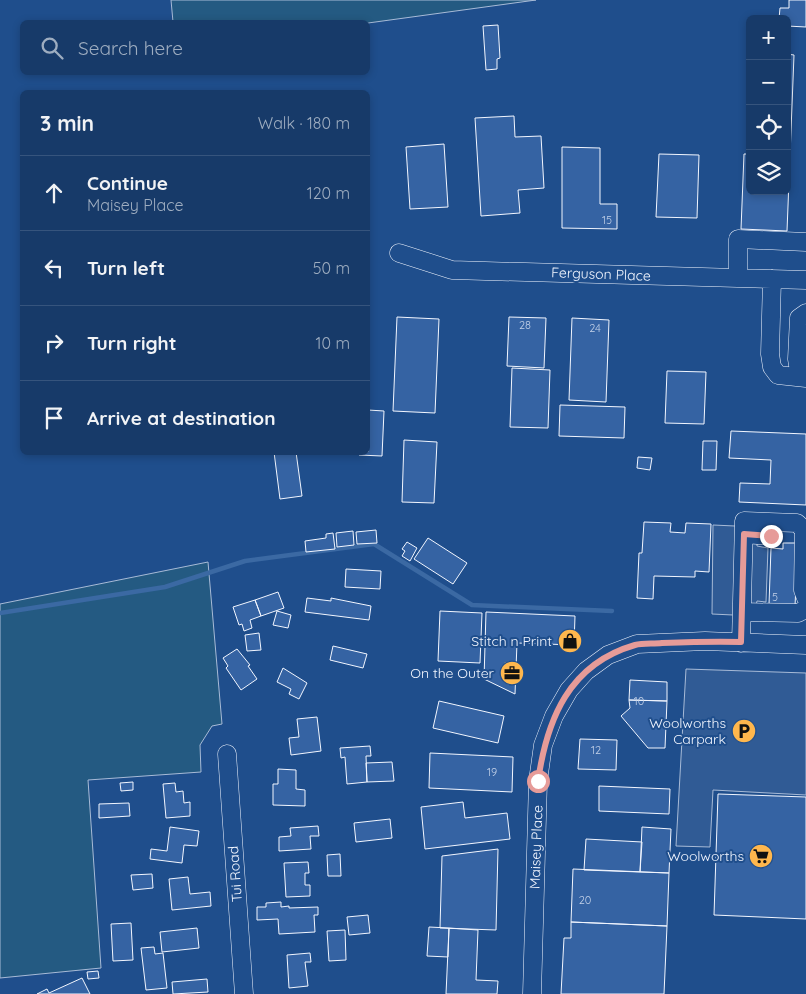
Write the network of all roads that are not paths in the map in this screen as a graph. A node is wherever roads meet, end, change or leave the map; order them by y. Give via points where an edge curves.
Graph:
1 (806, 242) edge
2 (399, 253) dead end
3 (738, 278) junction
4 (772, 279) junction
5 (806, 280) edge
6 (806, 313) edge
7 (806, 346) edge
8 (803, 377) edge
9 (744, 534) junction
10 (771, 536) dead end
11 (806, 598) edge
12 (806, 609) edge
13 (742, 612) junction
14 (741, 642) junction
15 (806, 645) edge
16 (227, 754) dead end
17 (244, 994) edge
18 (532, 994) edge

1 - 3 street via 738,239
2 - 3 street, Ferguson Place via 452,270
3 - 4 street, Ferguson Place
4 - 5 street, Ferguson Place
4 - 8 street via 772,367 778,375
6 - 8 street via 799,318 797,359
7 - 8 street
9 - 10 street
9 - 11 street via 744,522 797,523 804,530 803,590
9 - 13 street
12 - 13 street via 798,613
13 - 14 street
14 - 15 street, Maisey Place
14 - 18 street, Maisey Place via 637,644 608,655 586,671 569,690 543,745 538,781
16 - 17 street, Tui Road

